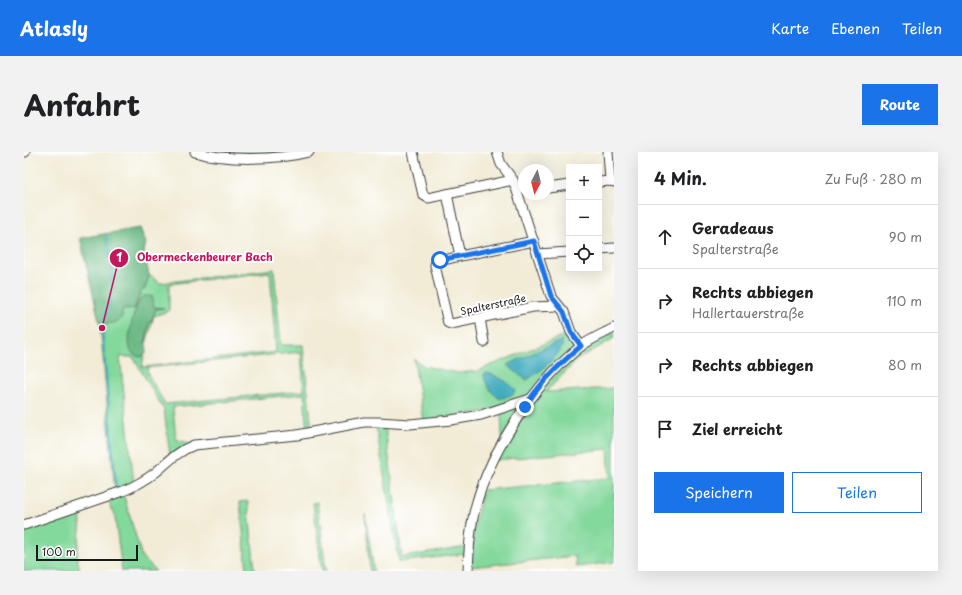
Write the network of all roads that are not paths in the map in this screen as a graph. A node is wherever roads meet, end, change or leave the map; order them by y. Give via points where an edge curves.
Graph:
1 (195, 152) edge
2 (308, 152) edge
3 (413, 152) edge
4 (497, 152) edge
5 (608, 152) edge
6 (513, 180) junction
7 (612, 182) edge
8 (518, 186) edge
9 (566, 186) edge
10 (554, 187) edge
11 (447, 194) junction
12 (524, 200) edge
13 (534, 241) junction
14 (614, 248) edge
15 (602, 249) edge
16 (566, 252) edge
17 (538, 254) junction
18 (460, 256) junction
19 (558, 306) junction
20 (480, 318) junction
21 (614, 328) edge
22 (484, 342) dead end
23 (581, 346) junction
24 (530, 399) junction
25 (24, 525) edge
26 (468, 571) edge

1 - 2 street via 212,156 250,157
3 - 11 street via 423,195 428,198
4 - 6 street via 501,164
5 - 7 street
6 - 8 street
6 - 11 street
9 - 10 street
11 - 18 street
12 - 13 street
13 - 17 street
13 - 18 street, Spalterstraße
14 - 15 street
16 - 17 street
17 - 19 street via 551,296
18 - 20 street, Spalterstraße via 440,260 435,265 446,319 451,324
19 - 20 street, Spalterstraße via 533,307
19 - 23 street via 564,312 571,332
20 - 22 street
21 - 23 street
23 - 24 street
24 - 25 street via 481,415 450,420 410,424 364,422 297,435 194,445 177,453 138,484
24 - 26 street via 502,443 482,486 472,520

